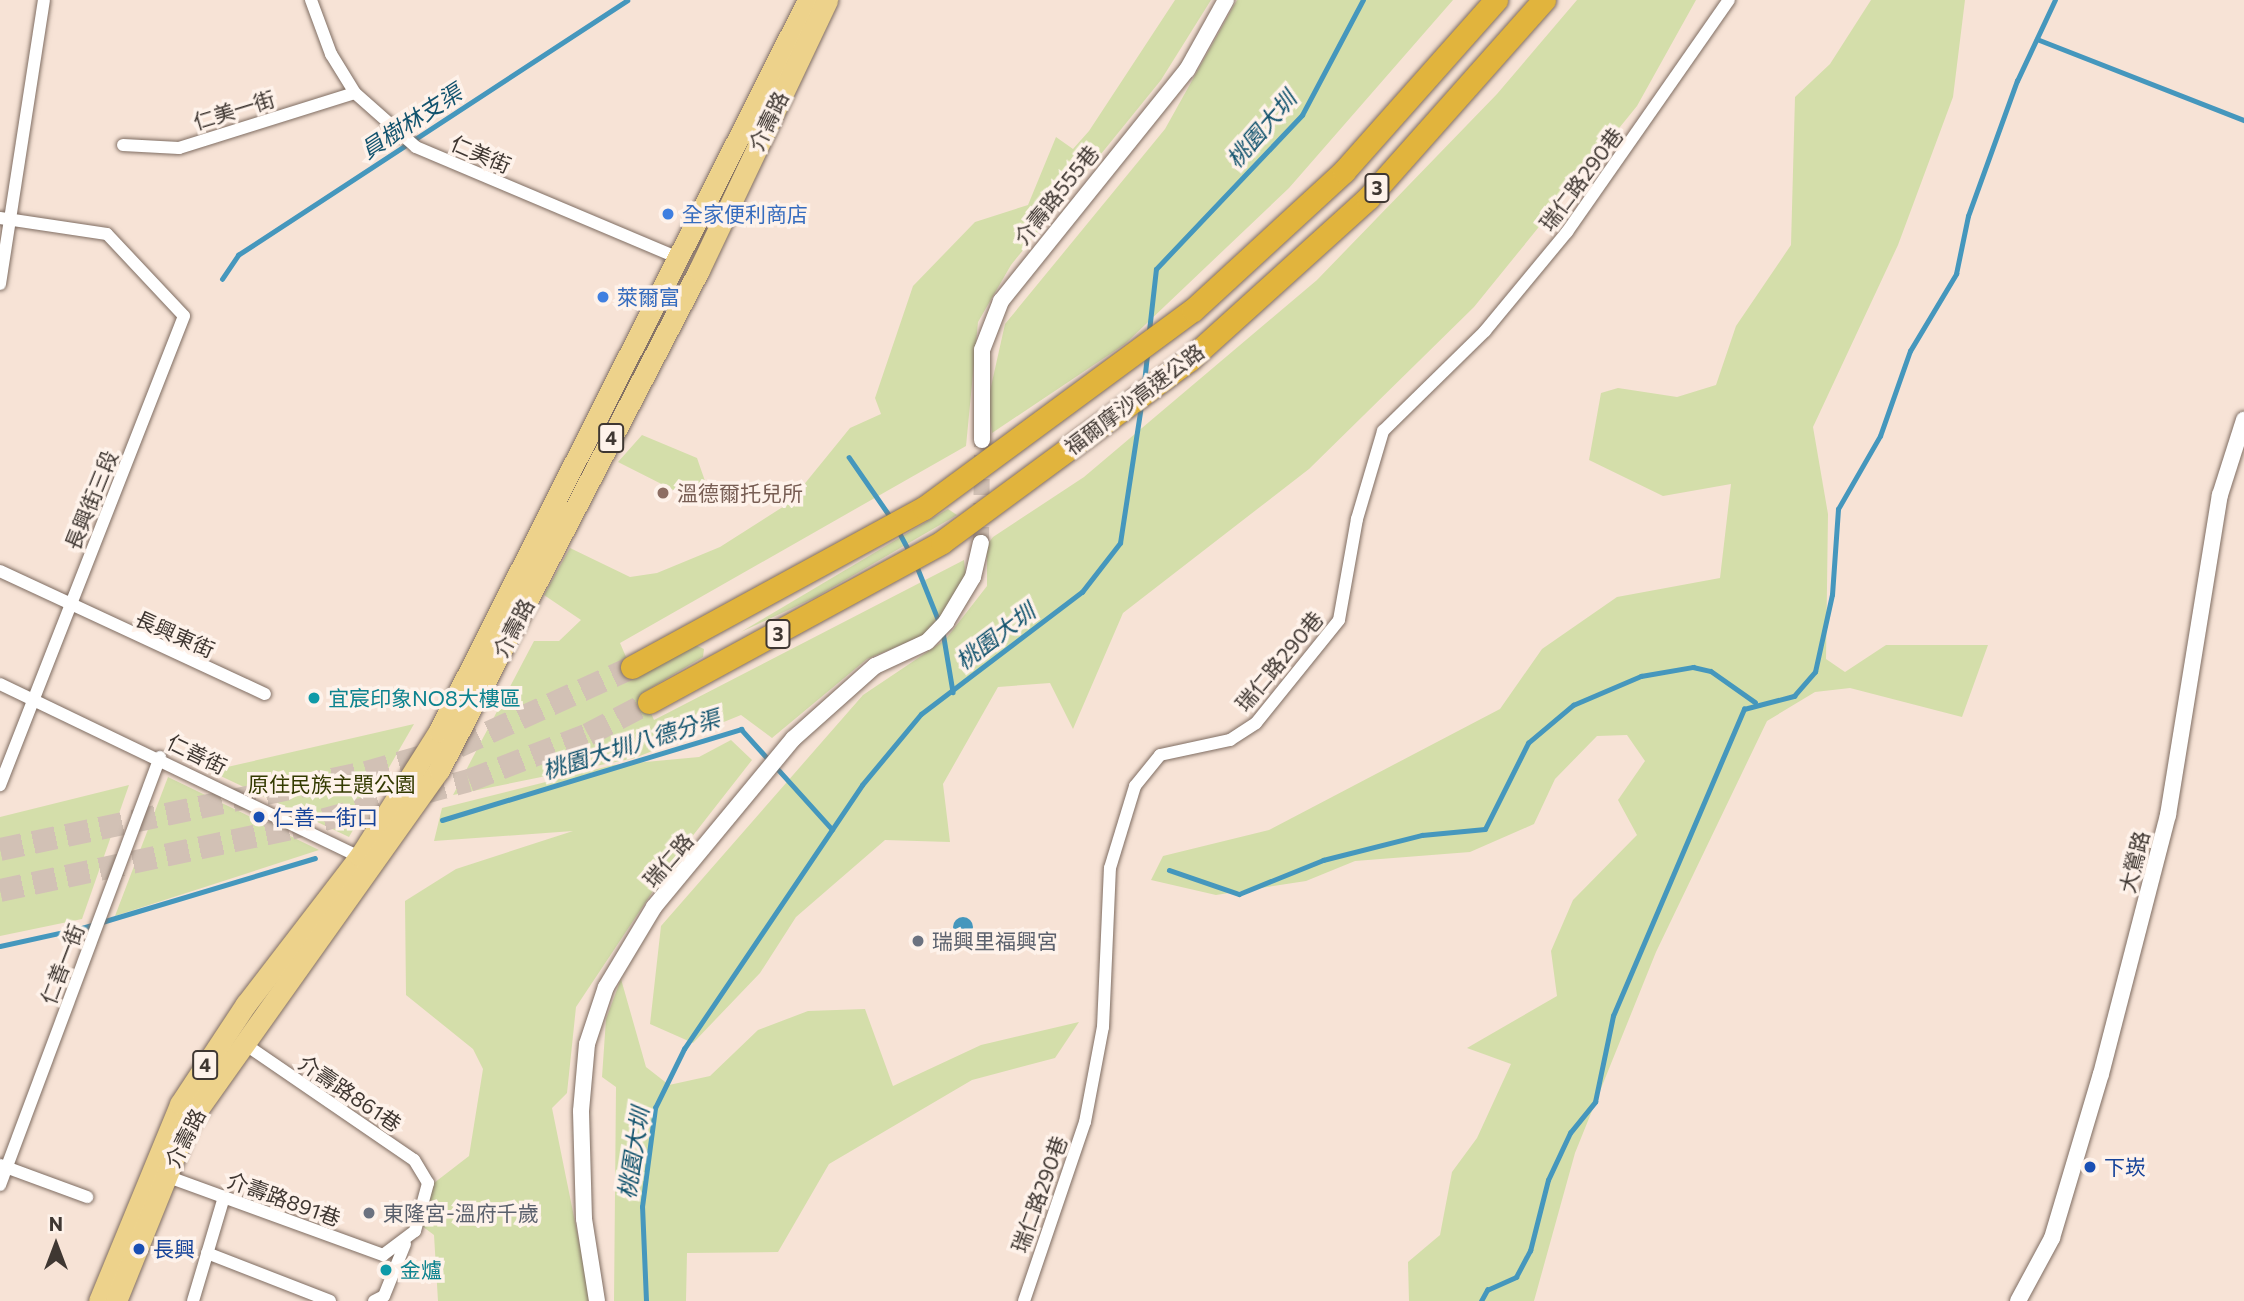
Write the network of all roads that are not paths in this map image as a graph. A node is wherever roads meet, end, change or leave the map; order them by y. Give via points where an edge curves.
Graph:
1 (44, 0) edge
2 (311, 0) edge
3 (808, 0) edge
4 (827, 0) edge
5 (1226, 0) edge
6 (1496, 0) edge
7 (1544, 0) edge
8 (1729, 0) edge
9 (355, 93) junction
10 (123, 145) dead end
11 (6, 219) edge
12 (677, 257) junction
13 (699, 270) junction
14 (0, 284) edge
15 (2244, 420) edge
16 (982, 440) tunnel mouth
17 (981, 543) tunnel mouth
18 (0, 571) edge
19 (68, 608) junction
20 (713, 625) junction
21 (728, 660) junction
22 (632, 667) tunnel mouth
23 (0, 684) edge
24 (265, 694) dead end
25 (35, 700) junction
26 (649, 702) tunnel mouth
27 (160, 757) junction
28 (0, 785) edge
29 (367, 861) junction
30 (243, 1043) junction
31 (3, 1166) edge
32 (166, 1176) junction
33 (0, 1185) edge
34 (87, 1197) dead end
35 (224, 1197) junction
36 (405, 1244) junction
37 (207, 1253) junction
38 (99, 1301) edge
39 (116, 1301) edge
40 (193, 1301) edge
41 (330, 1301) edge
42 (374, 1301) edge
43 (597, 1301) edge
44 (1024, 1301) edge
45 (2018, 1301) edge

1 - 11 street
2 - 9 street, 仁美街 via 331,54
3 - 12 main road, 介壽路 / 4
4 - 13 main road, 介壽路 / 4
5 - 16 street, 介壽路555巷 via 1188,70 1001,301 982,350
6 - 20 highway, 福爾摩沙高速公路 / 3 via 1344,171 1193,310 1079,397 895,525
7 - 21 highway, 福爾摩沙高速公路 / 3 via 1368,198 1190,359 913,559
8 - 44 street, 瑞仁路290巷 via 1567,232 1485,331 1383,431 1357,519 1339,620 1256,723 1230,740 1160,755 1135,786 1110,868 1103,1027 1085,1122
9 - 10 street, 仁美一街 via 179,148
9 - 12 street, 仁美街 via 410,141
11 - 14 street
11 - 19 street, 長興街三段 via 107,234 184,316
12 - 13 street, 仁美街
12 - 29 main road, 介壽路 / 4 via 446,719
13 - 29 main road, 介壽路 / 4 via 439,770
15 - 45 street, 大鶯路 via 2220,495 2168,815 2105,1061 2052,1238
17 - 43 street, 瑞仁路 via 973,577 946,622 927,642 875,666 793,739 654,907 606,987 587,1044 581,1111 584,1219
18 - 19 street, 長興東街
19 - 24 street, 長興東街
19 - 25 street, 長興街三段
20 - 21 highway
20 - 22 highway, 福爾摩沙高速公路 / 3
21 - 26 highway, 福爾摩沙高速公路 / 3
23 - 25 street, 仁善街
25 - 27 street, 仁善街
25 - 28 street, 長興街三段
27 - 29 street, 仁善街
27 - 31 street, 仁善一街
29 - 30 main road, 介壽路 / 4
29 - 38 main road, 介壽路 / 4 via 246,1004 180,1104
30 - 32 main road, 介壽路 / 4 via 188,1123
30 - 36 street, 介壽路861巷 via 414,1160 428,1183 415,1231
31 - 33 street, 仁善一街
31 - 34 street
32 - 35 street, 介壽路891巷
32 - 39 main road, 介壽路 / 4
35 - 36 street, 介壽路891巷 via 383,1255
35 - 37 street
36 - 42 street via 384,1296
37 - 40 street
37 - 41 street

